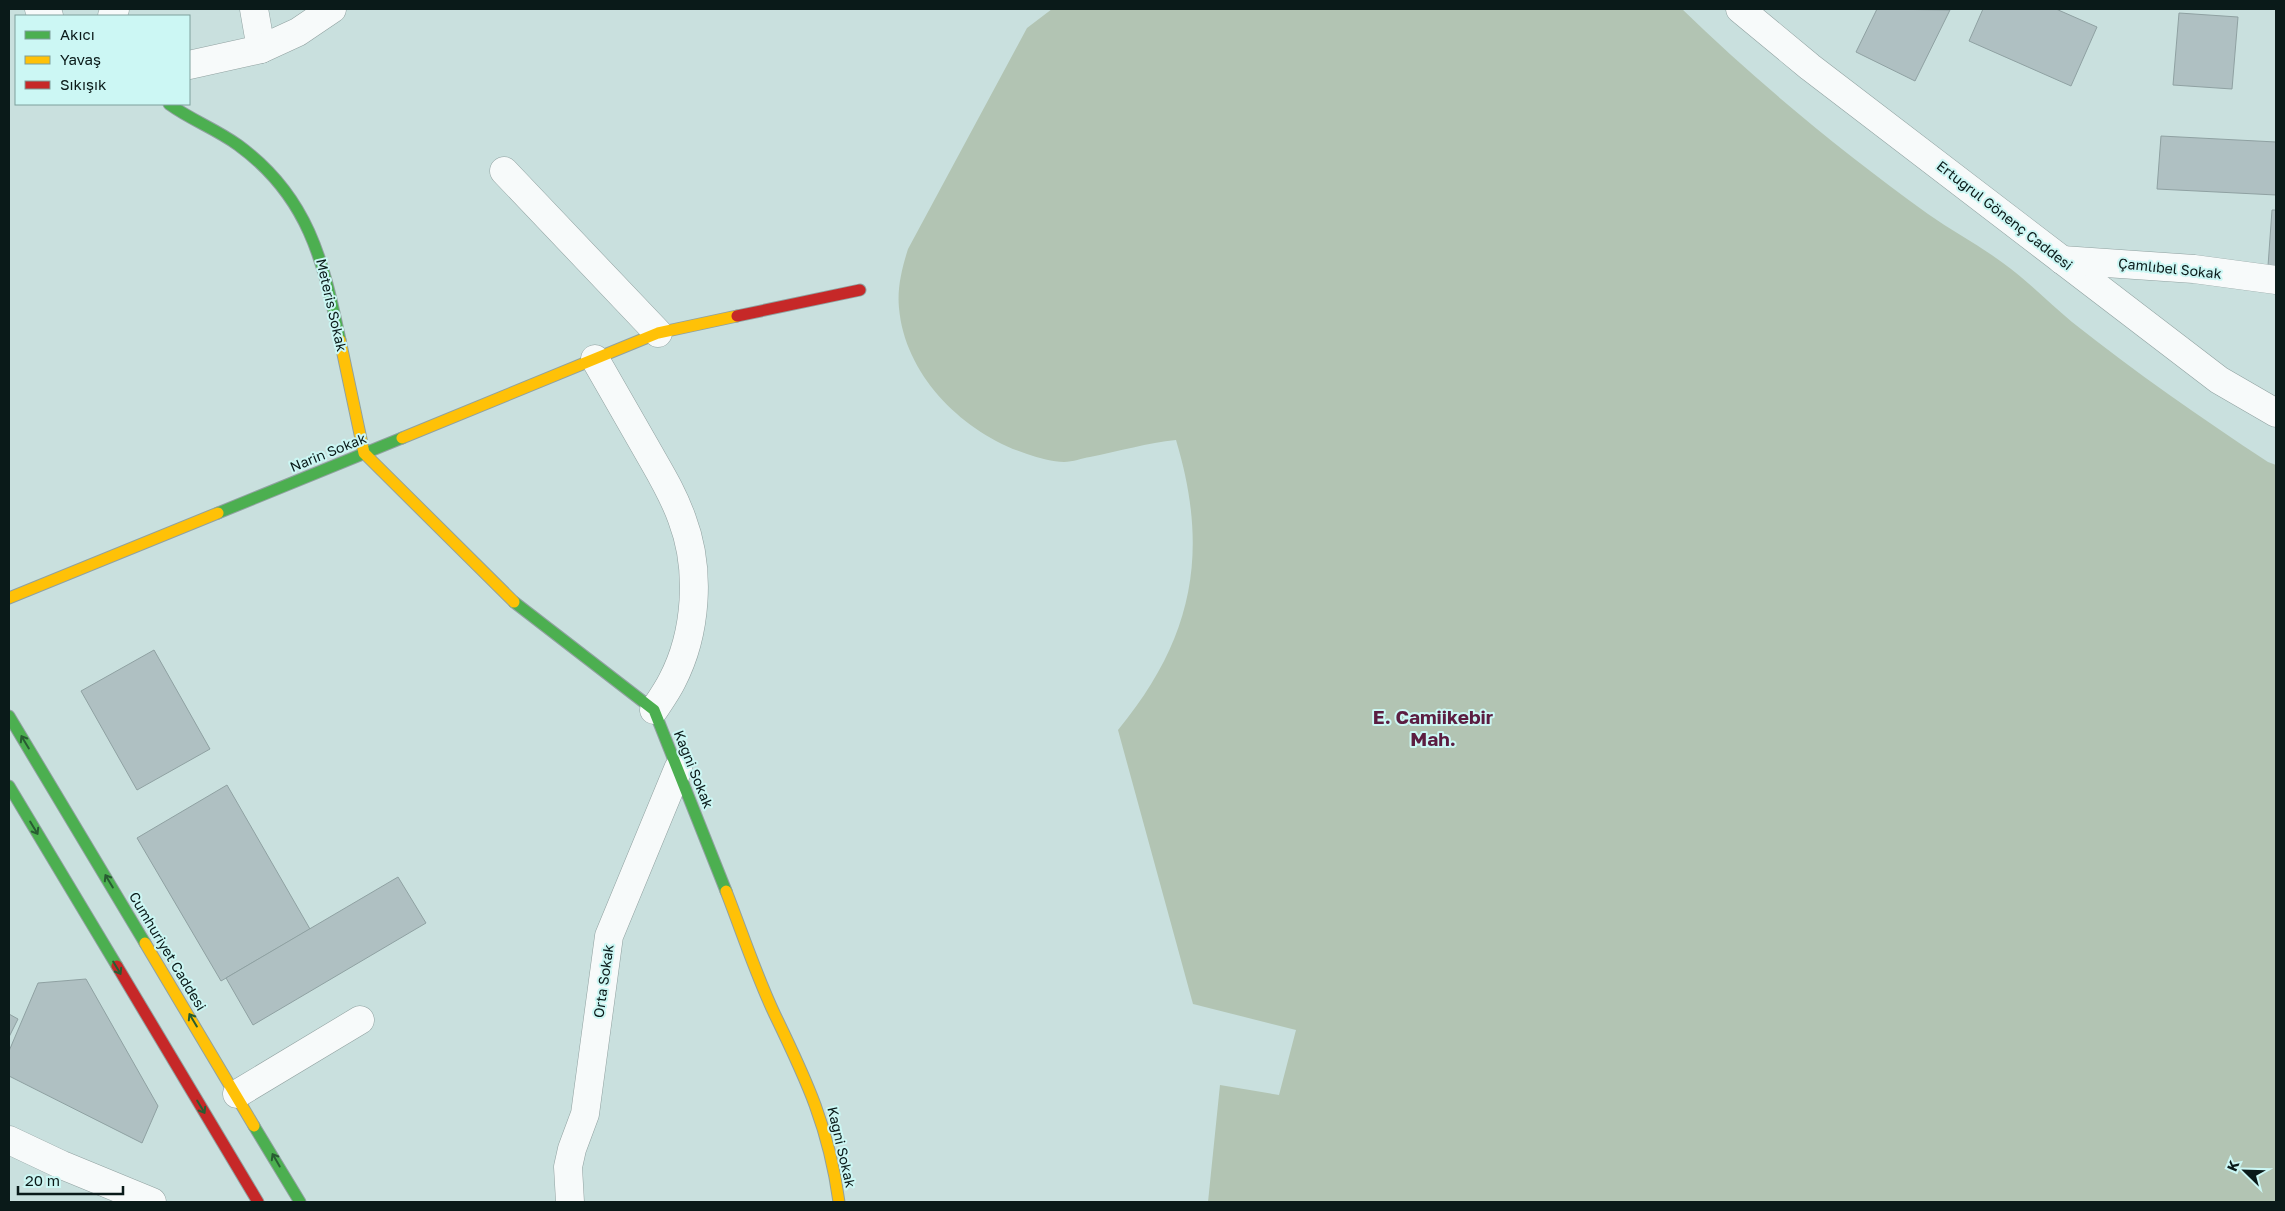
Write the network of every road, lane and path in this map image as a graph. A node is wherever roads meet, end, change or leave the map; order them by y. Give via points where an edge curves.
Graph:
1 (254, 9) edge
2 (332, 9) edge
3 (1740, 9) edge
4 (262, 49) junction
5 (190, 65) edge
6 (170, 105) edge
7 (504, 171) dead end
8 (2062, 260) junction
9 (2276, 280) edge
10 (860, 290) dead end
11 (658, 333) junction
12 (595, 359) junction
13 (2276, 413) edge
14 (364, 453) junction
15 (9, 598) edge
16 (654, 710) junction
17 (9, 716) edge
18 (678, 769) junction
19 (9, 786) edge
20 (360, 1020) dead end
21 (237, 1094) junction
22 (9, 1140) edge
23 (152, 1202) edge
24 (258, 1202) edge
25 (300, 1202) edge
26 (570, 1202) edge
27 (839, 1202) edge

1 - 4 street
2 - 4 street via 298,32
3 - 8 street, Ertuğrul Gönenç Caddesi via 1810,67
4 - 5 street
6 - 14 street, Meteris Sokak via 239,145 259,162 279,182 309,227 328,278
7 - 11 street
8 - 9 street, Çamlıbel Sokak via 2194,269
8 - 13 street, Ertuğrul Gönenç Caddesi via 2219,380
10 - 11 street, Narin Sokak
11 - 12 street, Narin Sokak
12 - 14 street, Narin Sokak
12 - 16 street via 671,491 691,550 694,580 692,615 685,649 672,681
14 - 15 street, Narin Sokak
14 - 16 street via 508,598
16 - 18 street, Kağni Sokak
21 -> 17 street, Cumhuriyet Caddesi
18 - 26 street, Orta Sokak via 609,936 585,1114 568,1167
18 - 27 street, Kağni Sokak via 775,1014 815,1099
19 -> 24 street
20 - 21 street
25 -> 21 street, Cumhuriyet Caddesi
22 - 23 street

